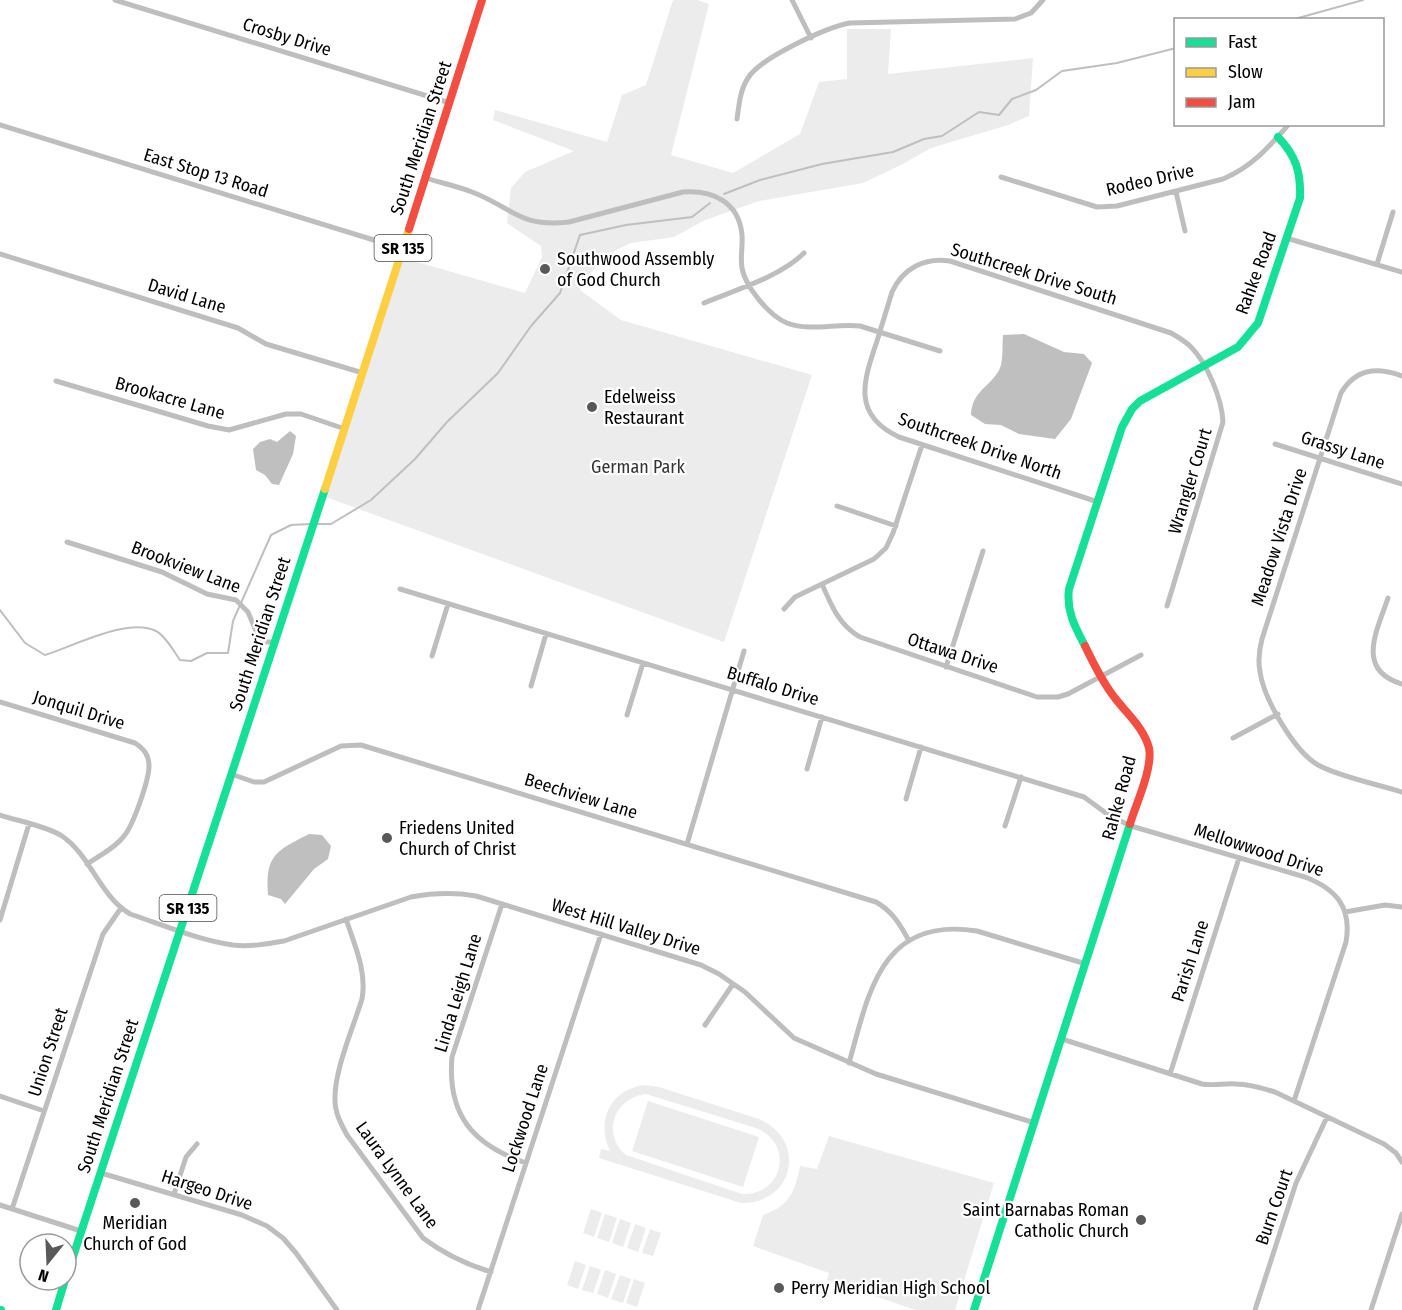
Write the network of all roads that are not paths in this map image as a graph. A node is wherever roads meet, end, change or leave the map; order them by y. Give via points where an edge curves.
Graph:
1 (115, 0) edge
2 (482, 0) edge
3 (792, 0) edge
4 (1043, 0) edge
5 (811, 38) junction
6 (450, 103) junction
7 (737, 119) dead end
8 (0, 125) edge
9 (1287, 126) edge
10 (1278, 137) junction
11 (1001, 177) dead end
12 (426, 178) junction
13 (1176, 192) junction
14 (1393, 212) dead end
15 (1185, 231) dead end
16 (1286, 238) junction
17 (403, 249) junction
18 (804, 252) dead end
19 (0, 254) edge
20 (1377, 264) junction
21 (1402, 272) edge
22 (749, 284) junction
23 (704, 303) dead end
24 (880, 332) junction
25 (940, 351) dead end
26 (1204, 367) junction
27 (363, 374) junction
28 (1402, 375) edge
29 (56, 381) dead end
30 (345, 429) junction
31 (922, 444) junction
32 (1275, 444) dead end
33 (1320, 458) junction
34 (1402, 484) edge
35 (1098, 502) junction
36 (837, 507) dead end
37 (896, 526) junction
38 (67, 542) dead end
39 (983, 551) dead end
40 (822, 584) junction
41 (400, 589) dead end
42 (1388, 598) dead end
43 (448, 604) junction
44 (1167, 606) dead end
45 (784, 609) dead end
46 (546, 634) junction
47 (275, 642) junction
48 (744, 651) dead end
49 (1141, 655) dead end
50 (432, 656) dead end
51 (643, 663) junction
52 (946, 667) junction
53 (1100, 677) junction
54 (1402, 684) edge
55 (531, 686) dead end
56 (733, 690) junction
57 (0, 702) edge
58 (1278, 714) junction
59 (627, 715) dead end
60 (822, 717) junction
61 (1233, 738) dead end
62 (921, 747) junction
63 (807, 770) dead end
64 (231, 774) junction
65 (1021, 777) junction
66 (1402, 792) edge
67 (906, 799) dead end
68 (0, 815) edge
69 (29, 825) junction
70 (1005, 826) dead end
71 (1131, 826) junction
72 (687, 844) junction
73 (1239, 858) junction
74 (87, 864) junction
75 (502, 904) junction
76 (1402, 907) edge
77 (121, 908) junction
78 (1345, 912) junction
79 (0, 920) edge
80 (346, 920) junction
81 (180, 930) junction
82 (601, 934) junction
83 (909, 941) junction
84 (1086, 964) junction
85 (733, 984) junction
86 (705, 1025) dead end
87 (1062, 1040) junction
88 (849, 1063) junction
89 (1170, 1074) junction
90 (0, 1096) edge
91 (1294, 1101) junction
92 (44, 1111) junction
93 (1327, 1117) junction
94 (1035, 1123) junction
95 (197, 1144) dead end
96 (1400, 1153) edge
97 (526, 1162) junction
98 (1402, 1162) edge
99 (101, 1173) junction
100 (174, 1194) junction
101 (0, 1205) edge
102 (12, 1209) junction
103 (1402, 1215) edge
104 (81, 1231) junction
105 (78, 1241) edge
106 (491, 1272) junction
107 (62, 1292) edge
108 (56, 1310) edge
109 (337, 1310) edge
110 (478, 1310) edge
111 (974, 1310) edge
112 (1255, 1310) edge
113 (1371, 1310) edge

1 - 6 street, Crosby Drive
2 - 6 main road, South Meridian Street / SR 135
3 - 5 street
4 - 5 street via 1031,13 1016,19 850,22
5 - 7 street via 766,60 753,71 742,91
6 - 12 main road, South Meridian Street / SR 135
8 - 17 street, East Stop 13 Road
9 - 10 street, Rodeo Drive
10 - 13 street, Rodeo Drive via 1239,172
10 - 16 main road, Rahke Road via 1294,156 1301,178 1300,198
11 - 13 street, Rodeo Drive via 1097,207
12 - 17 main road, South Meridian Street / SR 135
12 - 22 street via 473,193 522,218 552,224 683,192 709,193 726,203 738,218 741,265
13 - 15 street
14 - 20 street
16 - 20 street
16 - 26 main road, Rahke Road via 1258,323 1238,347
17 - 27 main road, South Meridian Street / SR 135
18 - 22 street via 794,263
19 - 27 street, David Lane via 238,328 266,344
20 - 21 street
22 - 23 street
22 - 24 street via 768,310 787,323 810,328 847,325
24 - 25 street
24 - 26 street, Southcreek Drive South via 892,292 903,276 924,262 944,260 1171,333 1193,349
24 - 31 street, Southcreek Drive North via 865,376 866,403 873,418 888,432
26 - 35 main road, Rahke Road via 1151,394 1132,409 1122,427
26 - 44 street, Wrangler Court via 1220,401 1223,422
27 - 30 main road, South Meridian Street / SR 135
28 - 33 street, Meadow Vista Drive via 1369,371 1349,382 1341,393
29 - 30 street, Brookacre Lane via 229,430 286,414 301,414
30 - 47 main road, South Meridian Street / SR 135
31 - 35 street, Southcreek Drive North
31 - 37 street
32 - 33 street, Grassy Lane
33 - 34 street, Grassy Lane
33 - 58 street, Meadow Vista Drive via 1260,646 1261,677
35 - 53 main road, Rahke Road via 1067,602 1071,619
36 - 37 street
37 - 40 street via 886,548 874,559
38 - 47 street, Brookview Lane via 239,602 250,615 258,636
39 - 52 street
40 - 45 street via 795,597
40 - 52 street, Ottawa Drive via 836,616 848,631
41 - 43 street, Buffalo Drive
42 - 54 street via 1373,644 1373,658 1386,678
43 - 46 street, Buffalo Drive
43 - 50 street
46 - 51 street, Buffalo Drive
46 - 55 street
47 - 64 main road, South Meridian Street / SR 135
48 - 56 street
49 - 53 street, Ottawa Drive
51 - 56 street, Buffalo Drive
51 - 59 street
52 - 53 street, Ottawa Drive via 1048,698 1068,694
53 - 71 main road, Rahke Road via 1142,731 1149,749 1148,768
56 - 60 street, Buffalo Drive
56 - 72 street
57 - 74 street, Jonquil Drive via 135,743 147,753 148,776 131,826 116,845
58 - 61 street
58 - 66 street, Meadow Vista Drive via 1295,745 1318,765
60 - 62 street, Buffalo Drive
60 - 63 street
62 - 65 street, Buffalo Drive
62 - 67 street
64 - 72 street, Beechview Lane via 264,782 340,746 361,745
64 - 81 main road, South Meridian Street / SR 135
65 - 70 street
65 - 71 street, Buffalo Drive via 1084,797
68 - 69 street
69 - 74 street via 62,836
69 - 79 street
71 - 73 street, Mellowwood Drive
71 - 84 main road, Rahke Road
72 - 83 street, Beechview Lane via 876,902 897,919
73 - 78 street, Mellowwood Drive via 1321,884 1337,897
73 - 89 street, Parish Lane
74 - 77 street via 107,895
75 - 80 street, West Hill Valley Drive via 476,896 430,893
75 - 82 street, West Hill Valley Drive
75 - 97 street, Linda Leigh Lane via 452,1057 451,1084 460,1112 482,1141 504,1155
76 - 78 street via 1385,905
77 - 81 street, West Hill Valley Drive
77 - 92 street, Union Street via 103,934
78 - 91 street via 1346,942
80 - 81 street, West Hill Valley Drive via 264,945 234,945
80 - 106 street, Laura Lynne Lane via 365,986 336,1080 338,1117 347,1136 423,1238 465,1264
81 - 99 main road, South Meridian Street / SR 135
82 - 85 street, West Hill Valley Drive via 701,965
82 - 97 street, Lockwood Lane
83 - 84 street via 937,930 963,929
83 - 88 street via 892,953 872,985
84 - 87 main road, Rahke Road
85 - 86 street
85 - 88 street, West Hill Valley Drive via 794,1038
87 - 89 street
87 - 94 main road, Rahke Road
88 - 94 street, West Hill Valley Drive
89 - 91 street via 1214,1086 1259,1087
90 - 92 street
91 - 93 street
92 - 102 street, Union Street
93 - 96 street
93 - 112 street, Burn Court via 1296,1183
94 - 111 main road, Rahke Road
95 - 100 street via 186,1157
96 - 98 street
97 - 106 street, Lockwood Lane
99 - 100 street, Hargeo Drive
99 - 104 main road, South Meridian Street / SR 135
100 - 109 street, Hargeo Drive via 267,1226 296,1253
101 - 102 street
102 - 104 street
103 - 113 street
104 - 105 main road, South Meridian Street / SR 135
106 - 110 street, Lockwood Lane
107 - 108 main road, South Meridian Street / SR 135

